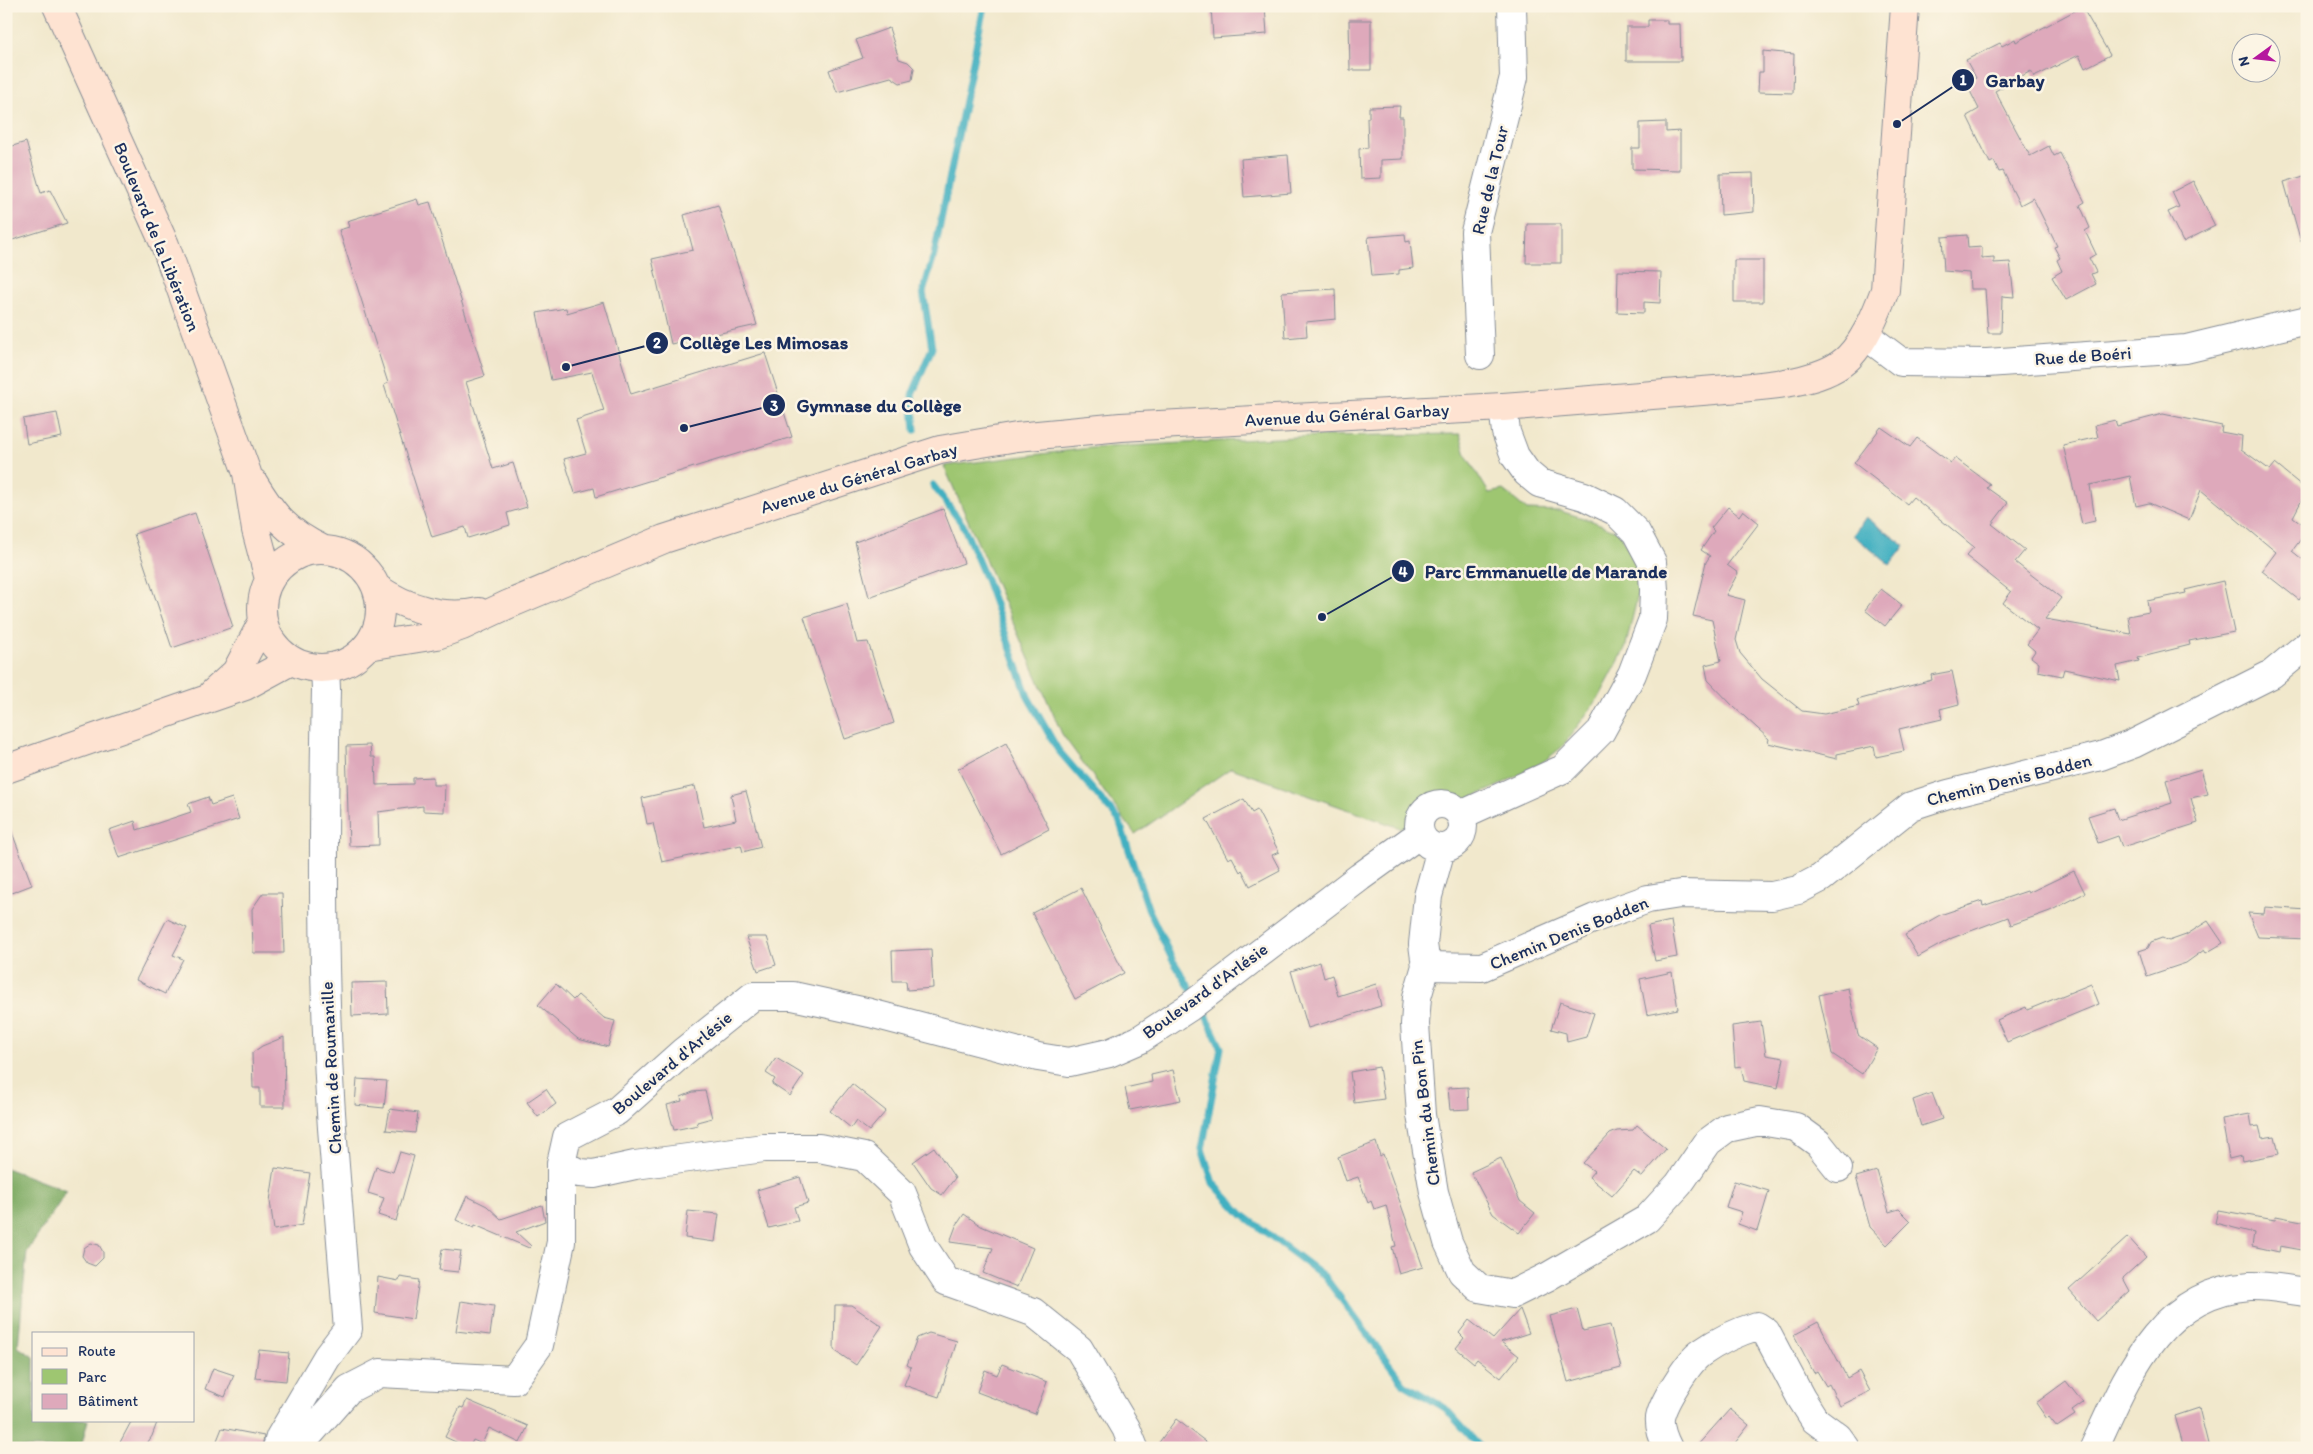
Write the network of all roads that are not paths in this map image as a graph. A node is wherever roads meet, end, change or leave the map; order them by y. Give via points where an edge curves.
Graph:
1 (58, 6) edge
2 (1512, 6) edge
3 (1905, 6) edge
4 (2307, 320) edge
5 (1864, 335) junction
6 (1480, 356) dead end
7 (1503, 407) junction
8 (247, 472) junction
9 (322, 549) junction
10 (270, 579) junction
11 (377, 588) junction
12 (507, 605) junction
13 (263, 621) junction
14 (2307, 645) edge
15 (368, 646) junction
16 (291, 660) junction
17 (325, 668) junction
18 (202, 702) junction
19 (6, 769) edge
20 (1461, 816) junction
21 (1431, 842) junction
22 (1426, 966) junction
23 (561, 1164) junction
24 (1838, 1168) dead end
25 (2307, 1292) edge
26 (277, 1448) edge
27 (296, 1448) edge
28 (1134, 1448) edge
29 (1668, 1448) edge
30 (1846, 1448) edge
31 (2094, 1448) edge

1 - 8 main road, Boulevard de la Libération via 165,246
2 - 6 street, Rue de la Tour via 1514,77 1475,232
3 - 5 main road, Avenue du Général Garbay via 1885,290 1876,316
4 - 5 street, Rue de Boéri via 2186,349 1987,363 1901,362
5 - 7 main road, Avenue du Général Garbay via 1848,358 1834,368 1776,385
7 - 12 main road, Avenue du Général Garbay via 1131,426 1017,437 940,450 664,539
7 - 20 street via 1506,432 1527,473 1538,483 1584,496 1615,511 1636,532 1652,562 1653,619 1632,674 1601,731 1563,769
8 - 9 main road via 279,521
8 - 10 main road via 256,530
9 - 10 main road via 301,552 283,563
9 - 11 main road via 340,552 356,560
10 - 13 main road via 264,592
11 - 12 main road, Avenue du Général Garbay via 406,606 450,614 474,613
11 - 15 main road via 381,608 377,629
12 - 15 main road, Avenue du Général Garbay via 437,634
13 - 16 main road via 268,637
13 - 18 main road via 236,672
14 - 22 street, Chemin Denis Bodden via 2272,674 2133,744 2101,756 1911,806 1821,878 1798,890 1772,896 1680,894 1648,899 1595,918 1482,967
15 - 17 main road via 348,662
16 - 17 main road
16 - 18 main road via 245,686
17 - 26 street, Chemin de Roumanille via 323,861 328,1020 332,1127 348,1329 327,1357
18 - 19 main road
20 - 21 street via 1464,828 1454,845
20 - 21 street via 1456,809 1442,804 1428,808 1420,821
21 - 22 street, Chemin du Bon Pin via 1423,944
21 - 23 street, Boulevard d'Arlésie via 1410,841 1195,1002 1139,1040 1109,1053 1068,1062 793,996 753,996 617,1110 567,1137
22 - 24 street, Chemin du Bon Pin via 1417,997 1415,1024 1422,1114 1434,1192 1448,1242 1462,1272 1479,1288 1513,1294 1647,1219 1679,1184 1708,1142 1727,1128 1760,1120 1796,1127 1818,1143
23 - 27 street, Boulevard d'Arlésie via 561,1242 539,1345 514,1380 380,1373 349,1389
23 - 28 street via 579,1173 594,1174 635,1165 764,1148 819,1148 864,1157 902,1193 923,1246 946,1281 1033,1312 1079,1349 1126,1428
25 - 31 street via 2250,1286 2212,1294 2169,1320 2131,1370
29 - 30 street via 1660,1418 1682,1374 1700,1354 1741,1331 1757,1326 1766,1332 1815,1420 1838,1437

